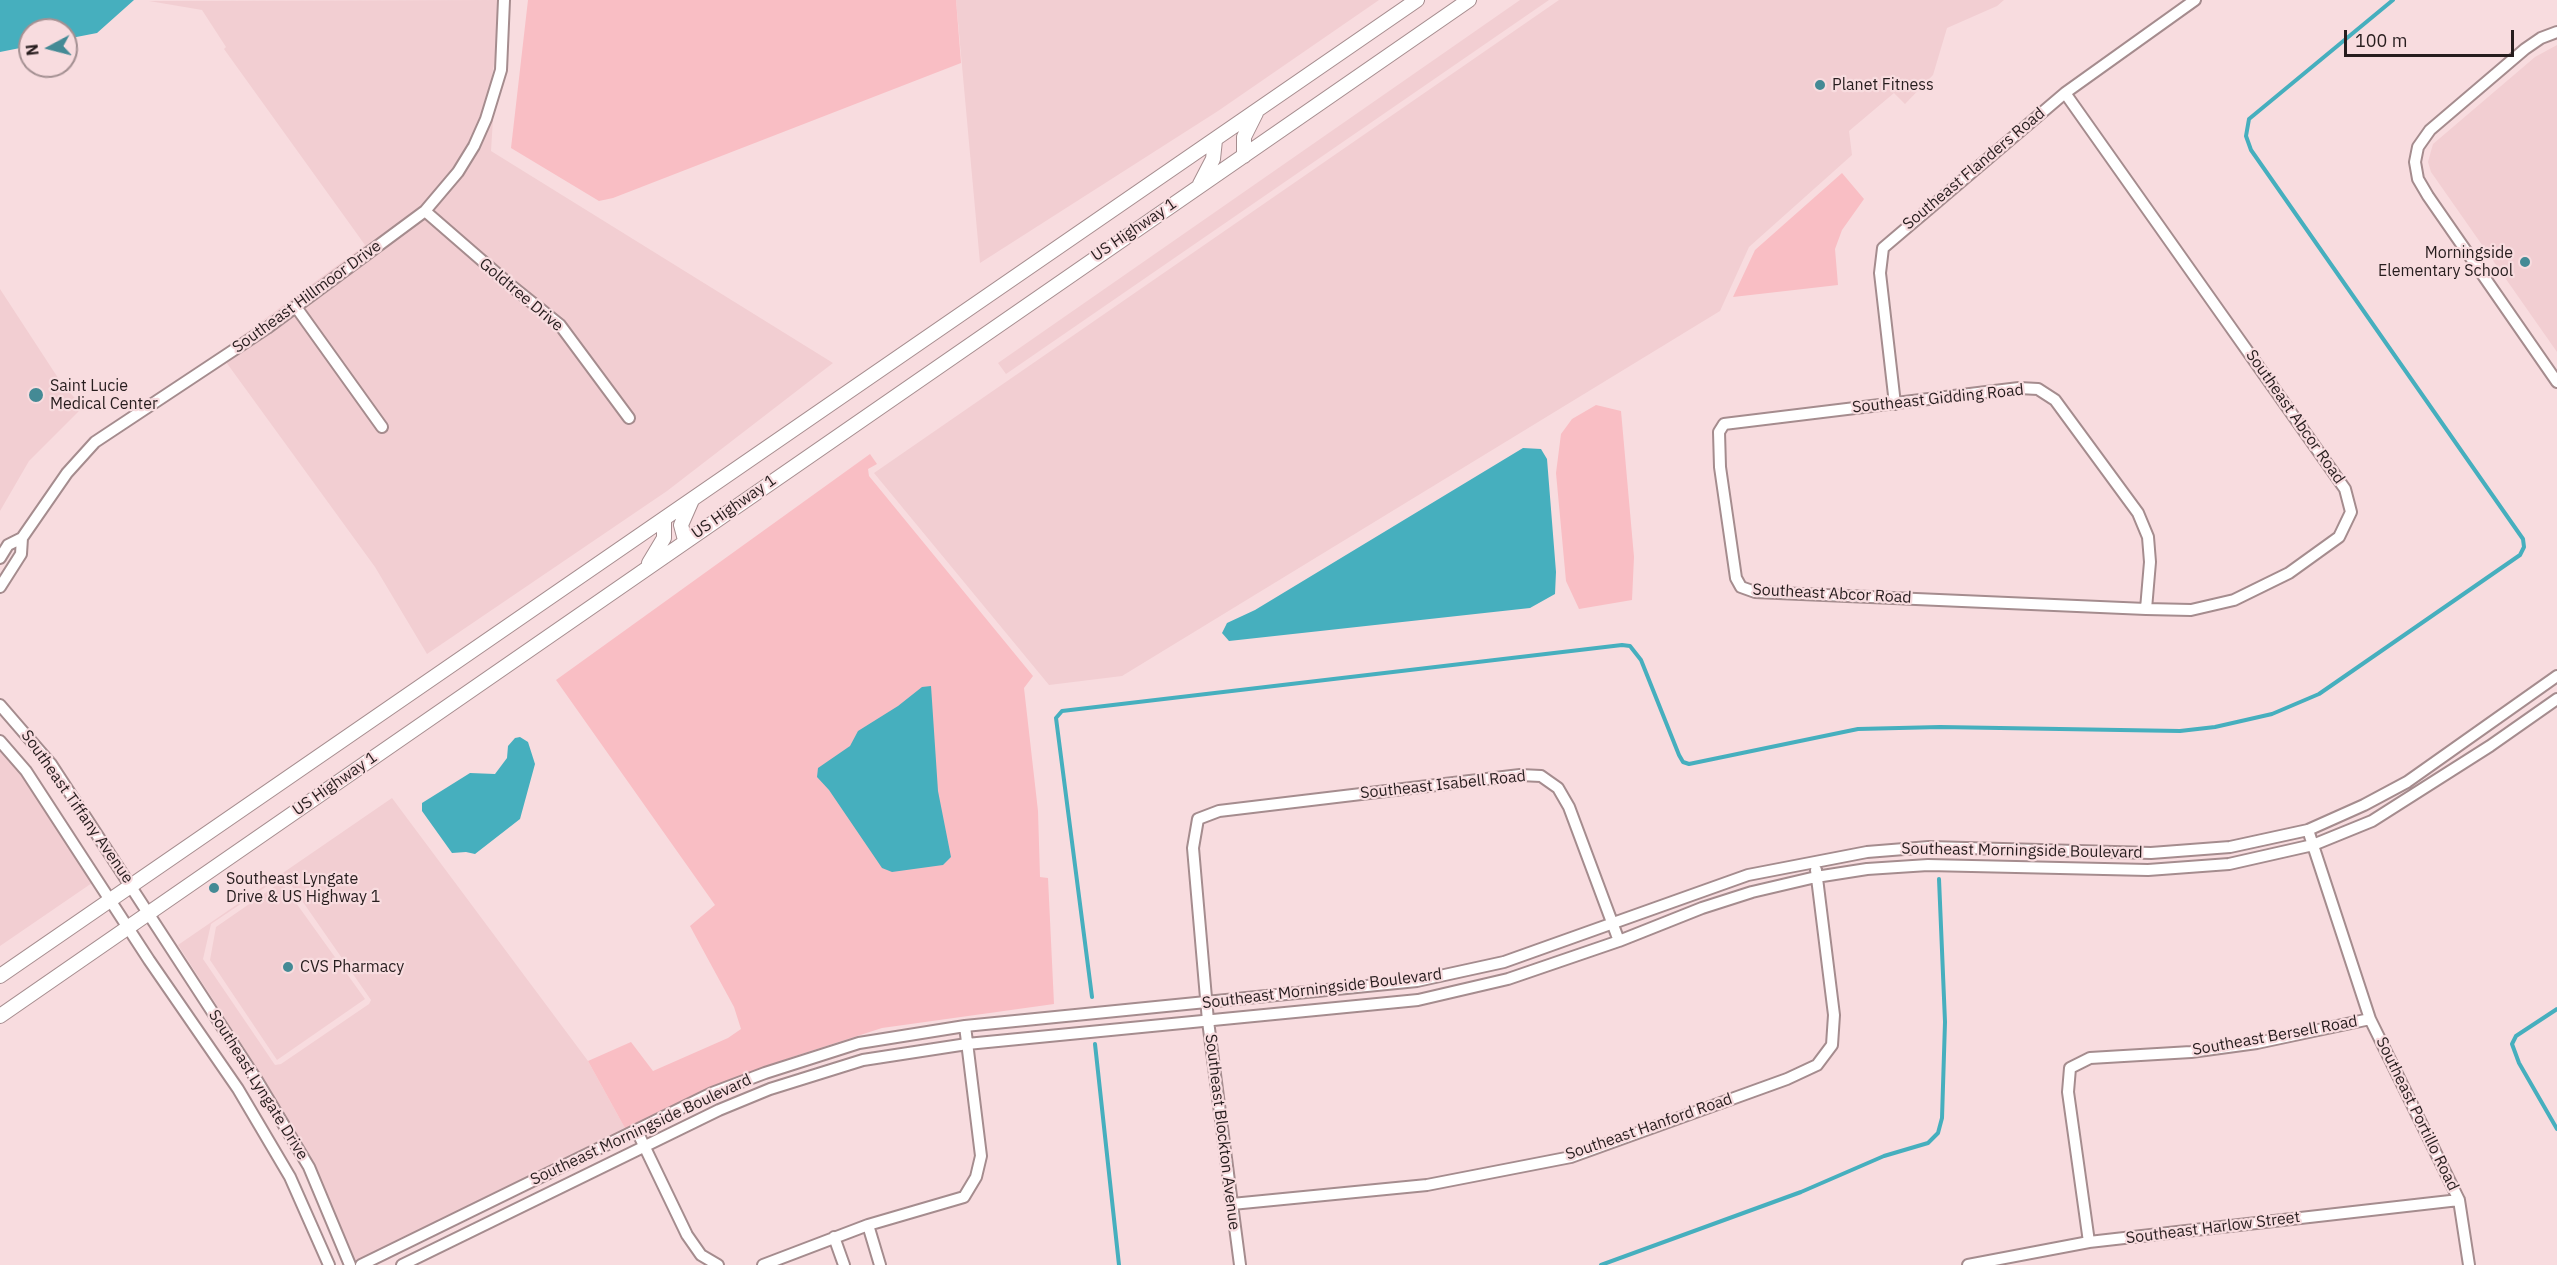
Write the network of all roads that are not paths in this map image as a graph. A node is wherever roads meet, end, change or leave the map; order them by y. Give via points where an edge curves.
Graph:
1 (504, 0) edge
2 (1417, 0) edge
3 (1469, 0) edge
4 (2195, 0) edge
5 (2557, 32) edge
6 (2065, 93) junction
7 (1257, 111) junction
8 (1215, 140) junction
9 (1244, 156) junction
10 (1199, 186) junction
11 (425, 211) junction
12 (296, 307) junction
13 (2557, 382) edge
14 (1895, 404) junction
15 (629, 418) dead end
16 (382, 427) dead end
17 (692, 500) junction
18 (664, 519) junction
19 (22, 538) junction
20 (685, 540) junction
21 (0, 558) edge
22 (646, 567) junction
23 (0, 587) edge
24 (1741, 587) joint
25 (2146, 609) junction
26 (2557, 676) edge
27 (2557, 699) edge
28 (0, 705) edge
29 (2481, 732) junction
30 (0, 741) edge
31 (2490, 746) junction
32 (1198, 819) joint
33 (2308, 830) junction
34 (2313, 845) junction
35 (1983, 849) junction
36 (2151, 853) junction
37 (1815, 861) junction
38 (1982, 866) junction
39 (2148, 870) junction
40 (1816, 877) junction
41 (131, 886) junction
42 (111, 901) junction
43 (150, 913) junction
44 (1613, 923) junction
45 (129, 927) junction
46 (1619, 940) junction
47 (0, 976) edge
48 (1207, 1004) junction
49 (0, 1016) edge
50 (2370, 1019) junction
51 (1208, 1021) junction
52 (965, 1026) junction
53 (967, 1044) junction
54 (800, 1061) junction
55 (805, 1077) junction
56 (637, 1131) junction
57 (644, 1147) junction
58 (493, 1200) junction
59 (2459, 1200) junction
60 (1232, 1204) junction
61 (501, 1217) junction
62 (868, 1225) junction
63 (834, 1237) junction
64 (2089, 1242) junction
65 (329, 1265) edge
66 (350, 1265) edge
67 (361, 1265) edge
68 (402, 1265) edge
69 (718, 1265) edge
70 (763, 1265) edge
71 (844, 1265) edge
72 (880, 1265) edge
73 (1240, 1265) edge
74 (1968, 1265) edge
75 (2469, 1265) edge

1 - 11 street, Southeast Hillmoor Drive via 501,70 486,119 458,172
2 - 7 main road, US Highway 1
3 - 9 main road, US Highway 1
4 - 6 street, Southeast Flanders Road
5 - 13 street via 2525,49 2430,130 2418,147 2415,162 2418,179 2428,196
6 - 14 street, Southeast Flanders Road via 1883,248 1880,273
6 - 25 street, Southeast Abcor Road via 2345,489 2351,512 2339,537 2289,573 2234,600 2191,610
7 - 8 main road, US Highway 1
7 - 9 main road via 1244,137
8 - 10 main road via 1213,159
8 - 17 main road, US Highway 1
9 - 10 main road, US Highway 1
10 - 20 main road, US Highway 1
11 - 12 street, Southeast Hillmoor Drive
11 - 15 street, Goldtree Drive via 560,325
12 - 16 street
12 - 19 street, Southeast Hillmoor Drive via 95,442 67,473
14 - 24 street, Southeast Gidding Road via 1724,424 1719,432 1720,467 1736,578
14 - 25 street, Southeast Gidding Road via 2019,388 2038,389 2055,400 2138,513 2148,546
17 - 18 main road, US Highway 1
17 - 20 main road via 681,525
18 - 22 main road via 664,538
18 - 41 main road, US Highway 1
19 - 21 street, Southeast Hillmoor Drive via 8,545
19 - 23 street, Southeast Hillmoor Drive via 21,554
20 - 22 main road, US Highway 1
22 - 43 main road, US Highway 1
24 - 25 street, Southeast Abcor Road via 1755,592
26 - 29 street, Southeast Morningside Boulevard
27 - 31 street, Southeast Morningside Boulevard
28 - 41 street, Southeast Tiffany Avenue via 51,764
29 - 31 street
29 - 33 street, Southeast Morningside Boulevard via 2407,782
30 - 42 street, Southeast Tiffany Avenue via 26,771
31 - 34 street, Southeast Morningside Boulevard via 2372,821
32 - 44 street, Southeast Isabell Road via 1219,811 1541,776 1564,797
32 - 48 street, Southeast Blockton Avenue via 1193,848
33 - 34 street, Southeast Portillo Road
33 - 36 street, Southeast Morningside Boulevard via 2230,847
34 - 39 street, Southeast Morningside Boulevard via 2229,864
34 - 50 street, Southeast Portillo Road
35 - 36 street, Southeast Morningside Boulevard
35 - 37 street, Southeast Morningside Boulevard via 1929,847
35 - 38 street
36 - 39 street
37 - 40 street, Southeast Hanford Road
37 - 44 street, Southeast Morningside Boulevard via 1748,875
38 - 39 street, Southeast Morningside Boulevard
38 - 40 street, Southeast Morningside Boulevard via 1867,869
40 - 46 street, Southeast Morningside Boulevard via 1702,908
40 - 60 street, Southeast Hanford Road via 1834,1015 1832,1045 1817,1065 1571,1157 1427,1185
41 - 42 main road, US Highway 1
41 - 43 street, Southeast Tiffany Avenue
42 - 45 street, Southeast Tiffany Avenue
42 - 47 main road, US Highway 1
43 - 45 main road, US Highway 1
43 - 66 street, Southeast Lyngate Drive via 309,1167
44 - 46 street, Southeast Isabell Road
44 - 48 street, Southeast Morningside Boulevard via 1504,962 1417,981
45 - 49 main road, US Highway 1
45 - 65 street, Southeast Lyngate Drive via 238,1089 290,1177
46 - 51 street, Southeast Morningside Boulevard via 1508,979 1418,1000
48 - 51 street, Southeast Blockton Avenue
48 - 52 street, Southeast Morningside Boulevard
50 - 59 street, Southeast Portillo Road
50 - 64 street, Southeast Bersell Road via 2257,1043 2191,1052 2090,1058 2070,1068 2068,1092
51 - 53 street, Southeast Morningside Boulevard
51 - 60 street, Southeast Blockton Avenue
52 - 53 street
52 - 54 street, Southeast Morningside Boulevard via 859,1043
53 - 55 street, Southeast Morningside Boulevard via 863,1060
53 - 62 street via 981,1156 976,1177 964,1197
54 - 55 street
54 - 56 street, Southeast Morningside Boulevard via 712,1094
55 - 57 street, Southeast Morningside Boulevard via 719,1110
56 - 57 street
56 - 58 street, Southeast Morningside Boulevard
57 - 61 street, Southeast Morningside Boulevard
57 - 69 street via 687,1235 701,1255
58 - 61 street
58 - 67 street, Southeast Morningside Boulevard
59 - 64 street, Southeast Harlow Street
59 - 75 street, Southeast Portillo Road
60 - 73 street, Southeast Blockton Avenue
61 - 68 street, Southeast Morningside Boulevard
62 - 63 street
62 - 72 street
63 - 70 street
63 - 71 street
64 - 74 street, Southeast Harlow Street

